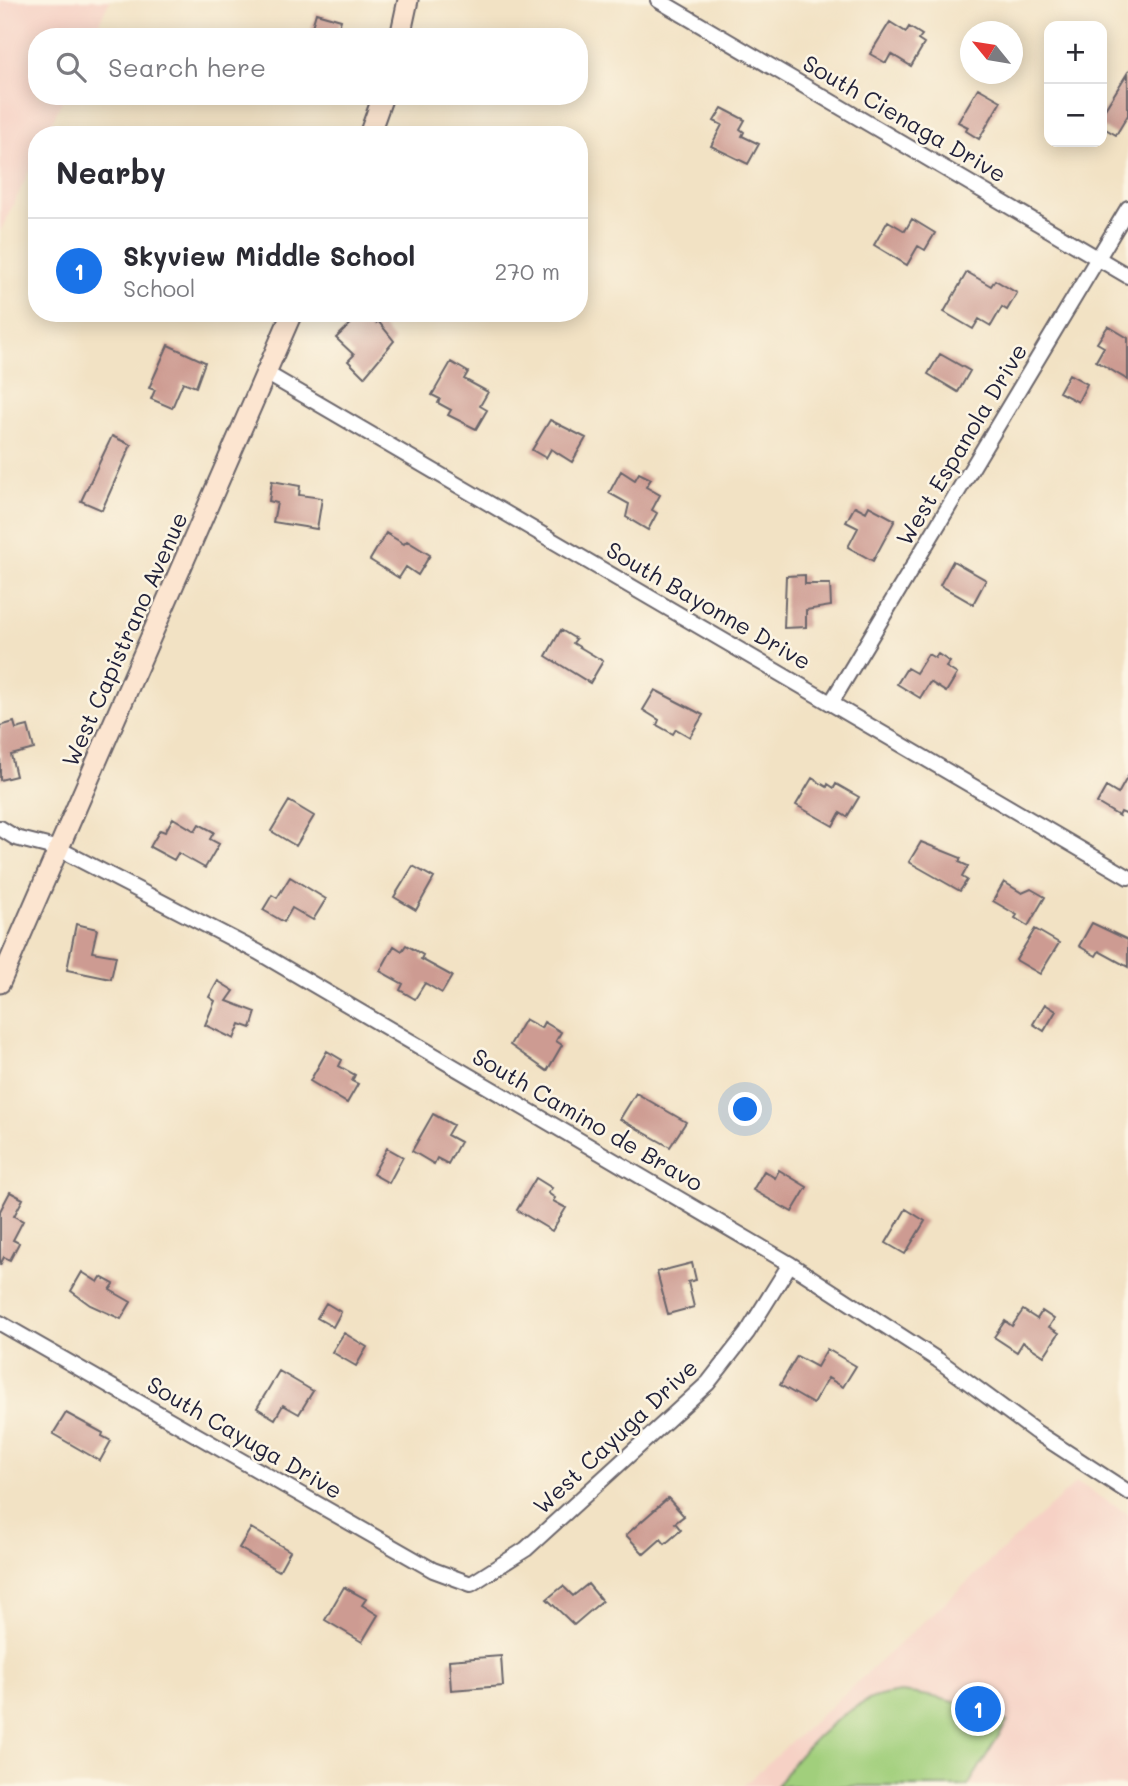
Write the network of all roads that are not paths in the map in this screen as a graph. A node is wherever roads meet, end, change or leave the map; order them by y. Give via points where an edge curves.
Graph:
1 (408, 0) edge
2 (658, 0) edge
3 (402, 28) edge
4 (380, 105) edge
5 (372, 126) edge
6 (1128, 208) edge
7 (1099, 259) junction
8 (1128, 276) edge
9 (288, 322) edge
10 (266, 373) junction
11 (831, 703) junction
12 (0, 828) edge
13 (59, 849) junction
14 (1128, 877) edge
15 (0, 983) edge
16 (790, 1264) junction
17 (0, 1323) edge
18 (1128, 1492) edge
19 (471, 1584) joint

1 - 3 street
2 - 7 street, South Cienaga Drive
4 - 5 street
6 - 7 street, West Espanola Drive
7 - 8 street, South Cienaga Drive
7 - 11 street, West Espanola Drive
9 - 10 street, West Capistrano Avenue
10 - 11 street, South Bayonne Drive
10 - 13 street, West Capistrano Avenue
11 - 14 street, South Bayonne Drive
12 - 13 street, South Camino de Bravo via 16,838
13 - 15 street, West Capistrano Avenue
13 - 16 street, South Camino de Bravo via 258,952
16 - 18 street, South Camino de Bravo
16 - 19 street, West Cayuga Drive via 747,1333 708,1383 526,1549
17 - 19 street, South Cayuga Drive via 433,1570

